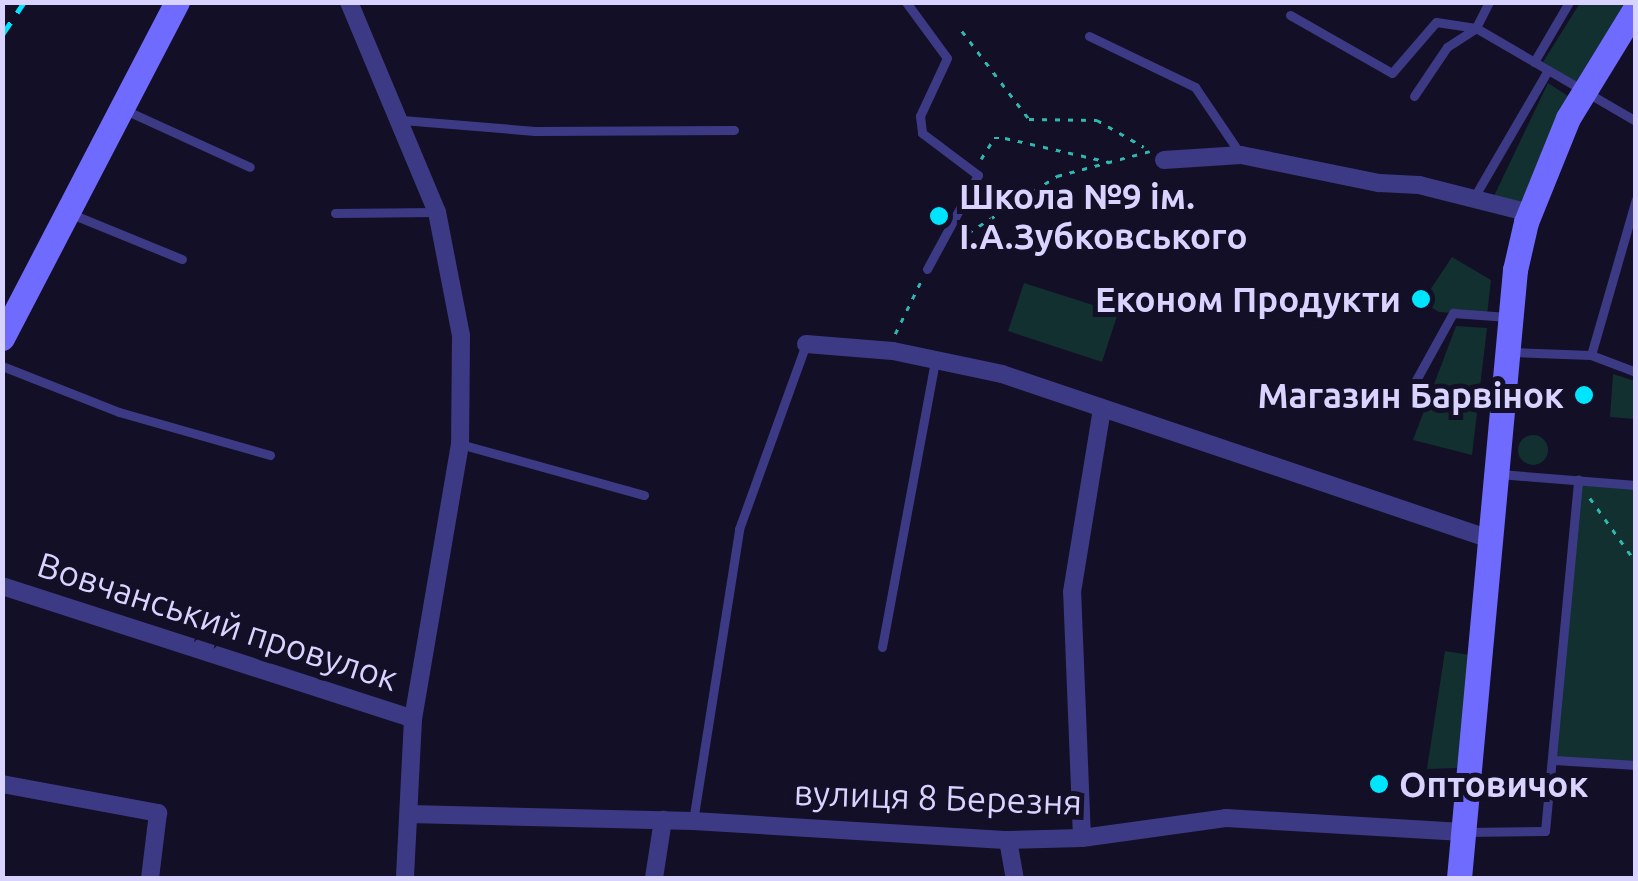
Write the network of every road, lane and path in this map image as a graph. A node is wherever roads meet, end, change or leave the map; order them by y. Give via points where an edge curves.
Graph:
1 (177, 2) edge
2 (349, 2) edge
3 (906, 2) edge
4 (1489, 2) edge
5 (1569, 2) edge
6 (1636, 7) edge
7 (1290, 15) dead end
8 (1476, 28) junction
9 (962, 31) dead end
10 (1090, 36) dead end
11 (1534, 62) junction
12 (1548, 70) junction
13 (1584, 92) junction
14 (1414, 96) dead end
15 (120, 108) junction
16 (402, 120) junction
17 (1636, 121) edge
18 (734, 130) dead end
19 (1145, 148) junction
20 (1241, 155) junction
21 (1164, 160) joint
22 (1110, 162) junction
23 (250, 167) dead end
24 (975, 169) junction
25 (1636, 198) edge
26 (1472, 202) junction
27 (67, 212) junction
28 (437, 212) junction
29 (335, 213) dead end
30 (1530, 213) junction
31 (954, 243) dead end
32 (182, 259) dead end
33 (928, 269) joint
34 (1510, 317) junction
35 (2, 338) edge
36 (806, 344) joint
37 (893, 352) junction
38 (1508, 352) junction
39 (1591, 355) junction
40 (935, 360) junction
41 (2, 366) edge
42 (1636, 372) edge
43 (1416, 380) dead end
44 (1102, 409) junction
45 (460, 444) junction
46 (270, 455) dead end
47 (1496, 474) junction
48 (1578, 480) junction
49 (1636, 484) edge
50 (644, 495) dead end
51 (1490, 539) junction
52 (1636, 562) edge
53 (2, 586) edge
54 (882, 647) dead end
55 (414, 718) junction
56 (1554, 760) junction
57 (1636, 764) edge
58 (2, 784) edge
59 (409, 814) junction
60 (663, 820) junction
61 (693, 821) junction
62 (1464, 832) junction
63 (1082, 838) junction
64 (1008, 840) junction
65 (150, 878) edge
66 (406, 878) edge
67 (654, 878) edge
68 (1015, 878) edge
69 (1458, 878) edge

1 - 15 street
2 - 16 street
3 - 24 lane via 947,58 920,116 922,133
4 - 8 lane
5 - 11 lane
6 - 13 street
7 - 8 lane via 1392,73 1436,22
8 - 11 lane
8 - 14 lane via 1446,48
9 - 19 path via 1029,119 1098,120
10 - 20 lane via 1195,87
11 - 12 lane
12 - 13 lane
12 - 26 lane
13 - 17 lane
13 - 30 street
15 - 23 lane
15 - 27 street
16 - 18 lane via 535,131
16 - 28 street
19 - 21 path
19 - 22 path
20 - 21 street
20 - 26 street via 1419,185
22 - 24 path via 994,138
22 - 31 path via 1056,176
24 - 33 lane via 978,180
25 - 39 lane
26 - 30 street
27 - 32 lane
27 - 35 street
28 - 29 lane
28 - 45 street via 461,336
30 - 34 street
33 - 37 path via 896,328
34 - 38 street
34 - 43 lane via 1453,313
36 - 37 street
36 - 61 lane via 738,528
37 - 40 street
38 - 39 lane
38 - 47 street
39 - 42 lane
40 - 44 street via 1002,374
40 - 54 lane
41 - 46 lane via 119,412
44 - 51 street
44 - 63 street via 1072,592
45 - 50 lane
45 - 55 street
47 - 48 lane
47 - 51 street
48 - 49 lane
48 - 52 path
48 - 56 lane
51 - 62 street
53 - 55 street, Вовчанський провулок
55 - 59 street
56 - 57 lane
56 - 62 lane via 1545,830
58 - 65 street via 158,814
59 - 60 street, вулиця 8 Березня
59 - 66 street
60 - 61 street, вулиця 8 Березня
60 - 67 street
61 - 64 street, вулиця 8 Березня
62 - 63 street, вулиця 8 Березня via 1226,818
62 - 69 street
63 - 64 street, вулиця 8 Березня
64 - 68 street

